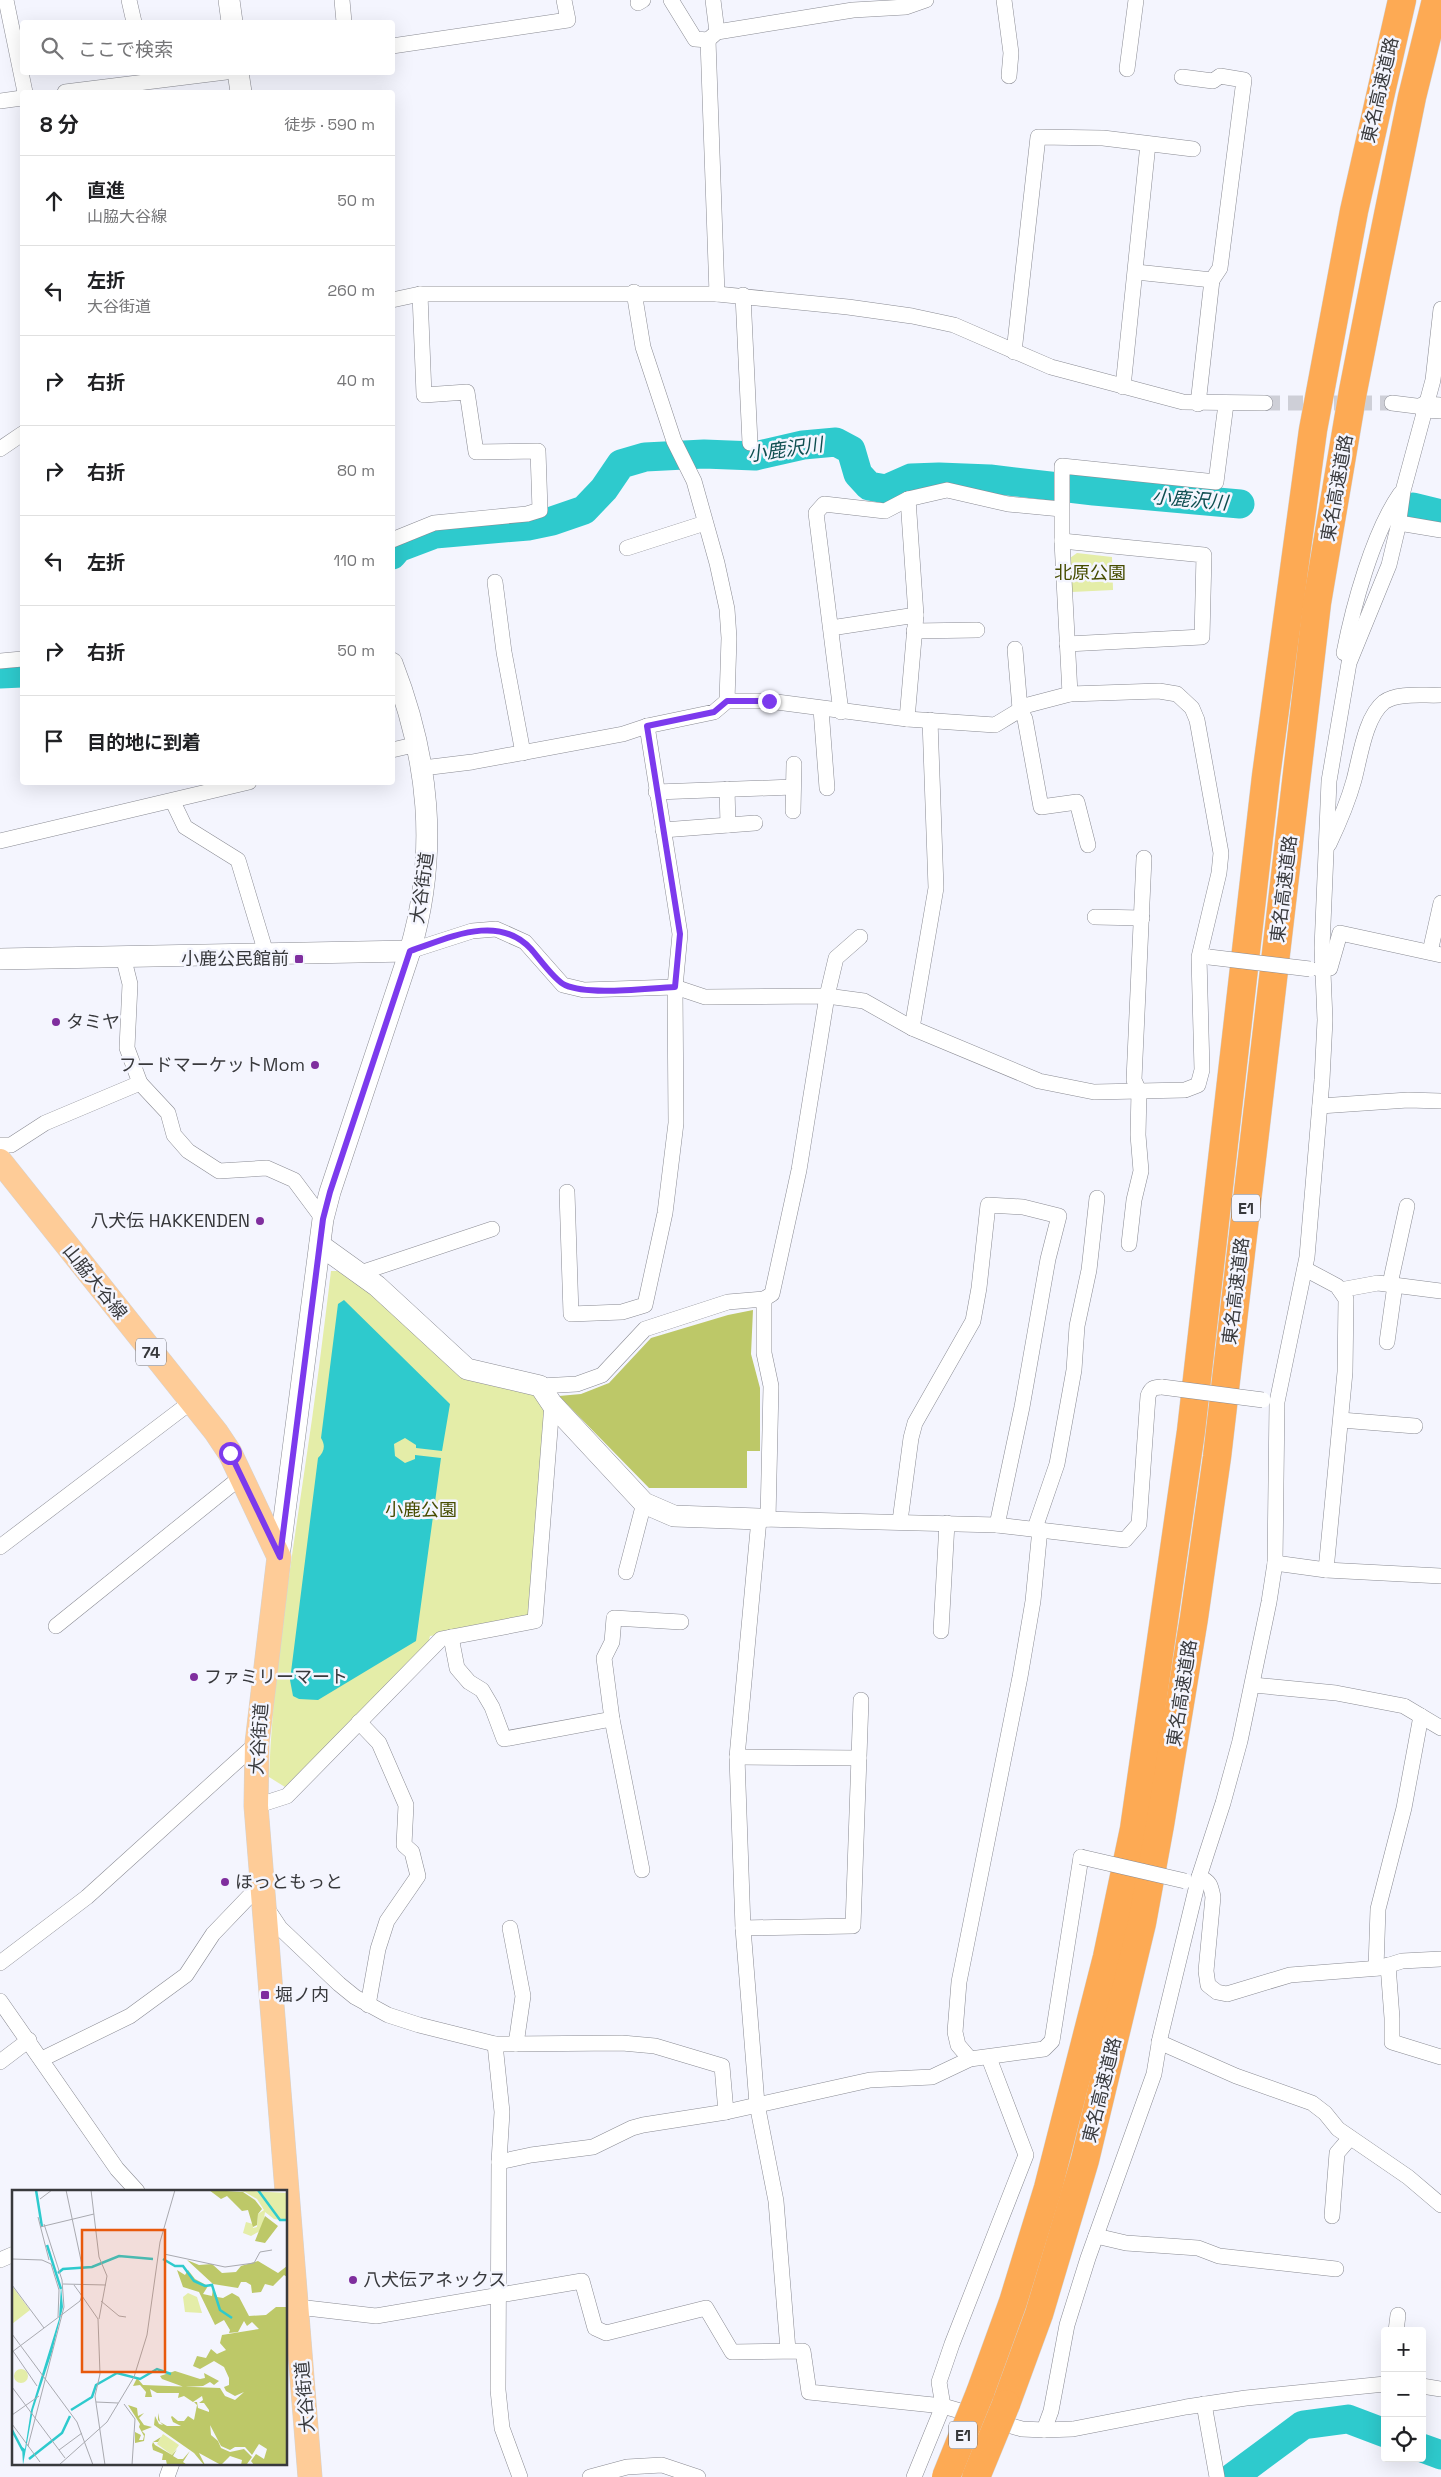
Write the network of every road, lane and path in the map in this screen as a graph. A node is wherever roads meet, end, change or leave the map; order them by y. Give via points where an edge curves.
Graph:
1 (6, 0) edge
2 (129, 0) edge
3 (229, 0) edge
4 (342, 0) edge
5 (564, 0) edge
6 (671, 0) edge
7 (713, 0) edge
8 (926, 0) edge
9 (1004, 0) edge
10 (1136, 0) edge
11 (1402, 0) edge
12 (1436, 0) edge
13 (852, 5) edge
14 (134, 20) edge
15 (232, 20) edge
16 (344, 20) edge
17 (713, 36) junction
18 (395, 46) edge
19 (20, 68) edge
20 (1127, 69) dead end
21 (21, 75) edge
22 (178, 75) edge
23 (238, 75) edge
24 (1009, 76) dead end
25 (146, 77) edge
26 (1182, 78) dead end
27 (25, 90) edge
28 (76, 90) edge
29 (240, 90) edge
30 (20, 98) edge
31 (0, 101) edge
32 (1148, 144) junction
33 (1194, 149) dead end
34 (1136, 272) junction
35 (1212, 280) junction
36 (634, 292) junction
37 (420, 294) junction
38 (717, 294) junction
39 (743, 295) junction
40 (395, 299) edge
41 (1441, 309) edge
42 (1014, 352) junction
43 (1123, 387) junction
44 (1265, 403) tunnel mouth
45 (1392, 403) tunnel mouth
46 (1198, 404) junction
47 (1226, 404) junction
48 (1433, 408) edge
49 (20, 435) edge
50 (750, 443) dead end
51 (0, 449) edge
52 (1402, 491) junction
53 (908, 500) junction
54 (1061, 509) junction
55 (705, 523) junction
56 (1399, 523) junction
57 (1441, 530) edge
58 (395, 539) edge
59 (1062, 541) junction
60 (627, 548) dead end
61 (495, 582) dead end
62 (916, 616) junction
63 (831, 628) junction
64 (977, 630) dead end
65 (914, 631) junction
66 (1067, 644) junction
67 (1014, 649) dead end
68 (20, 659) edge
69 (0, 661) edge
70 (395, 670) edge
71 (1070, 694) junction
72 (1441, 696) edge
73 (727, 701) junction
74 (821, 709) junction
75 (1020, 709) junction
76 (841, 712) junction
77 (906, 719) junction
78 (930, 720) junction
79 (647, 726) junction
80 (1334, 743) junction
81 (418, 744) junction
82 (395, 749) edge
83 (522, 753) junction
84 (794, 764) dead end
85 (423, 768) junction
86 (238, 785) edge
87 (794, 787) junction
88 (827, 788) dead end
89 (727, 789) junction
90 (656, 792) junction
91 (173, 802) junction
92 (793, 811) dead end
93 (755, 823) dead end
94 (728, 825) junction
95 (663, 830) junction
96 (0, 842) edge
97 (1088, 845) dead end
98 (1325, 852) junction
99 (1144, 858) dead end
100 (1441, 903) edge
101 (1095, 917) dead end
102 (1142, 918) junction
103 (860, 937) dead end
104 (410, 951) junction
105 (266, 953) junction
106 (1436, 953) edge
107 (123, 956) junction
108 (1204, 957) junction
109 (0, 959) edge
110 (1316, 969) junction
111 (675, 987) junction
112 (827, 996) junction
113 (912, 1028) junction
114 (140, 1082) junction
115 (1139, 1091) junction
116 (1441, 1101) edge
117 (1320, 1106) junction
118 (0, 1145) edge
119 (0, 1161) edge
120 (567, 1192) dead end
121 (1097, 1198) dead end
122 (1407, 1206) dead end
123 (323, 1219) junction
124 (492, 1229) dead end
125 (1129, 1244) dead end
126 (320, 1245) junction
127 (1305, 1269) junction
128 (360, 1273) junction
129 (1392, 1285) junction
130 (1340, 1290) junction
131 (1441, 1291) edge
132 (764, 1299) junction
133 (645, 1305) junction
134 (645, 1329) junction
135 (1387, 1342) dead end
136 (540, 1386) junction
137 (1270, 1401) junction
138 (191, 1402) junction
139 (552, 1404) junction
140 (1341, 1420) junction
141 (1415, 1426) dead end
142 (241, 1477) junction
143 (644, 1503) junction
144 (764, 1519) junction
145 (900, 1521) junction
146 (947, 1523) junction
147 (997, 1524) junction
148 (1037, 1528) junction
149 (0, 1547) edge
150 (280, 1557) junction
151 (1275, 1564) junction
152 (1326, 1570) junction
153 (626, 1572) dead end
154 (1441, 1576) edge
155 (682, 1622) dead end
156 (56, 1626) dead end
157 (941, 1631) dead end
158 (451, 1637) junction
159 (1252, 1685) junction
160 (861, 1700) dead end
161 (1421, 1716) junction
162 (612, 1720) junction
163 (359, 1722) junction
164 (1441, 1728) edge
165 (257, 1743) junction
166 (738, 1757) junction
167 (859, 1758) junction
168 (256, 1806) junction
169 (642, 1870) dead end
170 (1194, 1881) junction
171 (262, 1892) junction
172 (510, 1928) dead end
173 (742, 1928) junction
174 (1441, 1959) edge
175 (0, 1963) edge
176 (1382, 1966) junction
177 (0, 2001) edge
178 (368, 2005) junction
179 (28, 2040) junction
180 (1159, 2042) junction
181 (495, 2044) junction
182 (516, 2044) junction
183 (1441, 2057) edge
184 (989, 2058) junction
185 (42, 2059) junction
186 (970, 2059) junction
187 (0, 2062) edge
188 (757, 2104) junction
189 (726, 2112) junction
190 (1350, 2138) junction
191 (499, 2162) junction
192 (136, 2190) edge
193 (283, 2190) edge
194 (1441, 2205) edge
195 (1332, 2216) dead end
196 (1096, 2236) junction
197 (288, 2253) edge
198 (12, 2255) edge
199 (0, 2260) edge
200 (1336, 2270) dead end
201 (498, 2294) junction
202 (292, 2308) edge
203 (1398, 2315) dead end
204 (1396, 2327) edge
205 (788, 2350) junction
206 (1381, 2384) edge
207 (1426, 2387) edge
208 (1441, 2389) edge
209 (1204, 2404) junction
210 (942, 2406) junction
211 (1044, 2430) junction
212 (172, 2464) edge
213 (167, 2477) edge
214 (310, 2477) edge
215 (520, 2477) edge
216 (590, 2477) edge
217 (698, 2477) edge
218 (914, 2477) edge
219 (946, 2477) edge
220 (976, 2477) edge
221 (1217, 2477) edge

1 - 19 street
2 - 14 street
3 - 15 street
4 - 16 street
5 - 18 street via 568,20
6 - 17 street via 695,38
7 - 17 street
8 - 13 street via 906,6
9 - 24 street via 1012,53
10 - 20 street
11 - 219 highway, 東名高速道路 / E1, bridge via 1354,211 1313,430 1266,776 1191,1431 1134,1829 1107,1957 1048,2188 1013,2302
12 - 220 highway, 東名高速道路 / E1, bridge via 1412,97 1374,284 1317,604 1217,1457 1194,1618 1142,1923 1085,2160 1039,2314
13 - 17 street
17 - 38 street
21 - 27 street
22 - 25 street
23 - 29 street
25 - 28 street
26 - 35 street via 1213,82 1220,76 1244,80 1220,268
30 - 31 street
32 - 33 street
32 - 34 street
32 - 42 street via 1103,138 1038,137
34 - 35 street
34 - 43 street
35 - 46 street
36 - 37 street
36 - 38 street
36 - 55 street via 643,347 674,440 694,481
37 - 40 street
37 - 58 street via 424,395 466,392 476,452 538,451 540,510 434,523
38 - 39 street
39 - 42 street via 912,316 954,325
39 - 50 street
41 - 48 street
42 - 43 street via 1052,367
43 - 46 street
44 - 47 street
45 - 48 street
46 - 47 street
47 - 54 street via 1216,482 1062,466
48 - 52 street
49 - 51 street
52 - 56 street
52 - 80 street via 1392,505 1357,598 1337,696
53 - 54 street via 947,490 1008,504
53 - 62 street
53 - 63 street via 885,511 824,504 816,513
54 - 59 street
55 - 60 street
55 - 73 street via 727,609
56 - 57 street
56 - 80 street via 1389,564 1349,663
59 - 66 street
59 - 66 street via 1204,555 1202,636
61 - 83 street
62 - 63 street
62 - 65 street
63 - 76 street
64 - 65 street
65 - 77 street
66 - 71 street
67 - 75 street
68 - 69 street
70 - 81 street, 大谷街道 via 408,703
71 - 75 street
71 - 108 street via 1159,691 1177,694 1192,708 1197,720 1221,853
72 - 98 street via 1397,697 1384,702 1368,728 1339,823
73 - 74 street via 769,701
73 - 79 street via 714,712
74 - 76 street
74 - 88 street
75 - 78 street via 996,725
75 - 97 street via 1025,719 1041,807 1077,802
76 - 77 street
77 - 78 street
78 - 113 street via 936,888
79 - 83 street via 623,734
79 - 90 street
80 - 98 street
81 - 82 street
81 - 85 street, 大谷街道
83 - 85 street
84 - 87 street
85 - 104 street, 大谷街道 via 428,840 422,896
86 - 91 street
87 - 89 street
87 - 92 street
89 - 90 street
89 - 94 street
90 - 95 street
91 - 96 street
91 - 105 street via 185,827 238,860
93 - 94 street
94 - 95 street
95 - 111 street via 680,934
98 - 110 street
99 - 102 street
100 - 106 street
101 - 102 street
102 - 115 street via 1134,1080
103 - 112 street via 836,958
104 - 105 street
104 - 111 street via 472,931 496,929 525,942 563,985 584,990
104 - 123 street, 大谷街道
105 - 107 street
106 - 110 street via 1340,933 1330,968
107 - 109 street
107 - 114 street via 130,984 127,1048
108 - 110 street, bridge
108 - 115 street via 1202,1070 1198,1085 1185,1090
110 - 117 street via 1325,1020
111 - 112 street via 705,998
111 - 133 street via 676,1122 665,1213
112 - 113 street via 864,1001
112 - 132 street via 799,1170 772,1294
113 - 115 street via 1039,1081 1094,1092
114 - 118 street via 45,1123 11,1146
114 - 123 street via 168,1113 174,1135 188,1150 219,1170 267,1168 294,1180
115 - 125 street via 1141,1171
116 - 117 street
117 - 127 street
119 - 138 main road, 山脇大谷線 / 74
120 - 133 street via 572,1314 622,1312
121 - 148 street via 1089,1270 1077,1326 1074,1370 1057,1464
122 - 129 street
123 - 126 street, 大谷街道
124 - 128 street
126 - 128 street
126 - 150 street, 大谷街道
127 - 130 street
127 - 137 street
128 - 136 street via 467,1369
129 - 130 street via 1378,1283
129 - 131 street
129 - 135 street
130 - 140 street via 1346,1299 1347,1318
132 - 134 street via 728,1302
132 - 144 street via 764,1353 771,1386
133 - 134 street
134 - 136 street via 602,1375 577,1384
136 - 139 street
137 - 148 street, bridge via 1155,1387 1148,1396 1139,1524 1125,1540
137 - 151 street
138 - 142 main road, 山脇大谷線 / 74 via 216,1432
138 - 149 street
139 - 143 street
139 - 158 street via 535,1621
140 - 141 street
140 - 152 street
142 - 150 main road, 山脇大谷線 / 74
142 - 156 street
143 - 144 street via 674,1516
143 - 153 street
144 - 145 street
144 - 166 street
145 - 146 street
145 - 147 street via 915,1423 973,1321 988,1205 1023,1207 1059,1216
146 - 147 street
146 - 157 street
147 - 148 street
148 - 186 street via 1034,1601 959,1982 955,2032 958,2045
150 - 165 main road, 大谷街道
151 - 152 street
151 - 159 street
152 - 154 street
155 - 162 street via 614,1618 612,1642 604,1658
158 - 162 street via 457,1668 469,1682 482,1690 504,1739
158 - 163 street via 441,1639
159 - 161 street via 1336,1693 1404,1706
159 - 170 street via 1223,1803
160 - 167 street
161 - 164 street
161 - 176 street via 1404,1808 1378,1909
162 - 169 street
163 - 168 street via 286,1796
163 - 178 street via 379,1744 406,1805 404,1845 412,1852 418,1876 387,1921 378,1949
165 - 168 main road, 大谷街道
165 - 175 street via 87,1897
166 - 167 street
166 - 173 street
167 - 173 street via 853,1926
168 - 171 main road, 大谷街道
170 - 176 street via 1207,1880 1211,1885 1213,1897 1206,1971 1208,1985 1217,1992 1227,1994 1290,1975
170 - 180 street
170 - 184 street, bridge via 1081,1857 1052,2041 1044,2049
171 - 178 street via 280,1928 339,1984
171 - 185 street via 213,1934 186,1975 130,2016
171 - 193 main road, 大谷街道
172 - 182 street via 523,1996
173 - 188 street
174 - 176 street via 1402,1961
176 - 183 street via 1392,2018 1392,2042
177 - 179 street
178 - 181 street via 419,2025
179 - 185 street
179 - 187 street
180 - 190 street via 1236,2076 1312,2103
180 - 196 street via 1154,2074
181 - 182 street
181 - 191 street via 502,2112
182 - 189 street via 639,2044 722,2066
184 - 186 street
184 - 210 street via 1026,2154 939,2382
185 - 192 street via 117,2169
186 - 188 street via 932,2077 870,2080
188 - 189 street
188 - 205 street via 776,2202
189 - 191 street via 632,2128 593,2147 531,2154
190 - 194 street via 1408,2177
190 - 195 street via 1337,2153
191 - 201 street
196 - 200 street via 1126,2243 1198,2248 1219,2256
196 - 211 street via 1067,2325 1051,2411
197 - 202 main road, 大谷街道
198 - 199 street
201 - 202 street via 376,2316
201 - 205 street via 582,2281 595,2328 606,2333 706,2308 732,2352
201 - 215 street via 498,2390 502,2428
202 - 214 main road, 大谷街道
203 - 204 street
205 - 210 street via 803,2351 809,2392
206 - 209 street
207 - 208 street
209 - 211 street via 1073,2429
209 - 221 street
210 - 211 street via 1022,2429
210 - 218 street
212 - 213 street
216 - 217 street via 627,2467 662,2465

